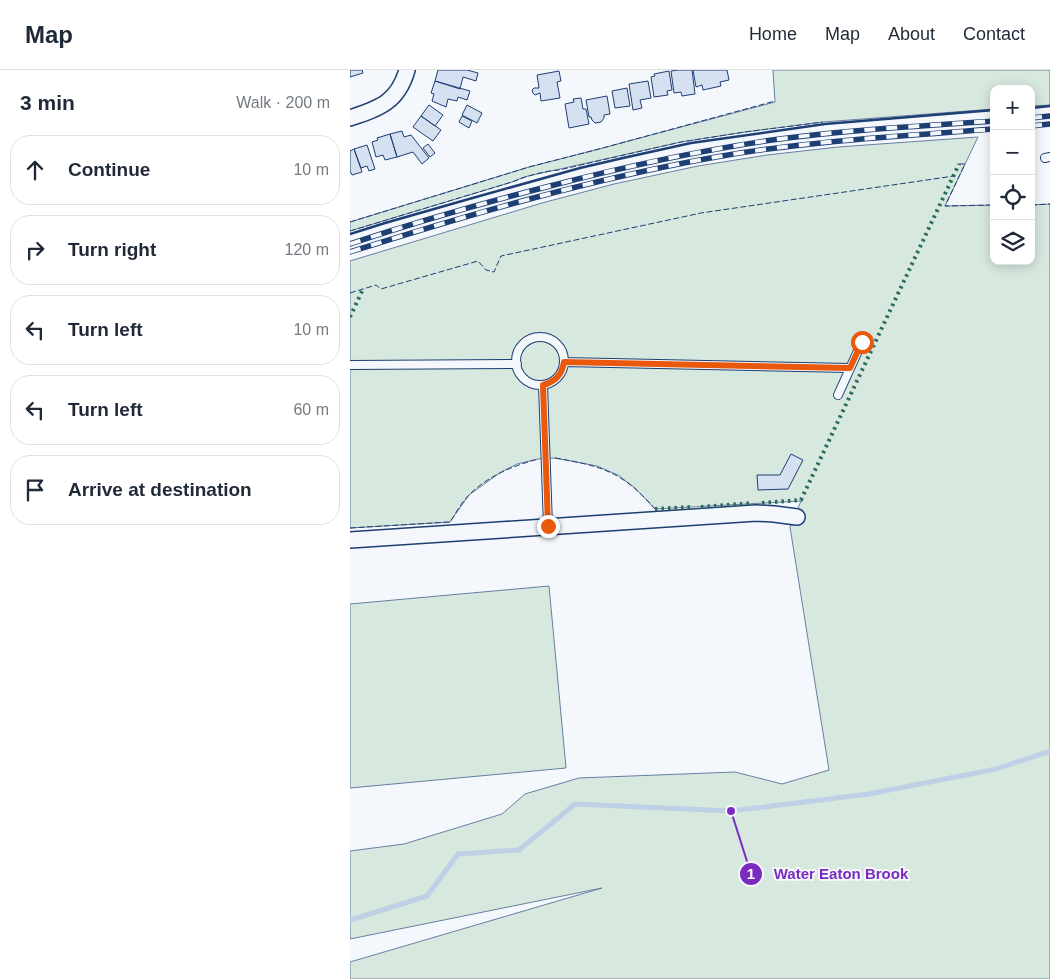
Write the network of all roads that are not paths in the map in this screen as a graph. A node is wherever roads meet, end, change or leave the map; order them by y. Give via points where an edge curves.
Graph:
1 (407, 70) edge
2 (350, 118) edge
3 (862, 342) dead end
4 (564, 362) junction
5 (516, 364) junction
6 (350, 365) edge
7 (850, 368) junction
8 (543, 385) junction
9 (838, 395) dead end
10 (797, 517) dead end
11 (548, 526) junction
12 (350, 540) edge

1 - 2 street via 404,82 391,100
3 - 7 lane
4 - 5 lane via 555,342 541,337 522,346
4 - 7 lane
4 - 8 lane via 555,380
5 - 6 lane
5 - 8 lane via 528,382
7 - 9 lane
8 - 11 lane
10 - 11 street via 756,513
11 - 12 street

